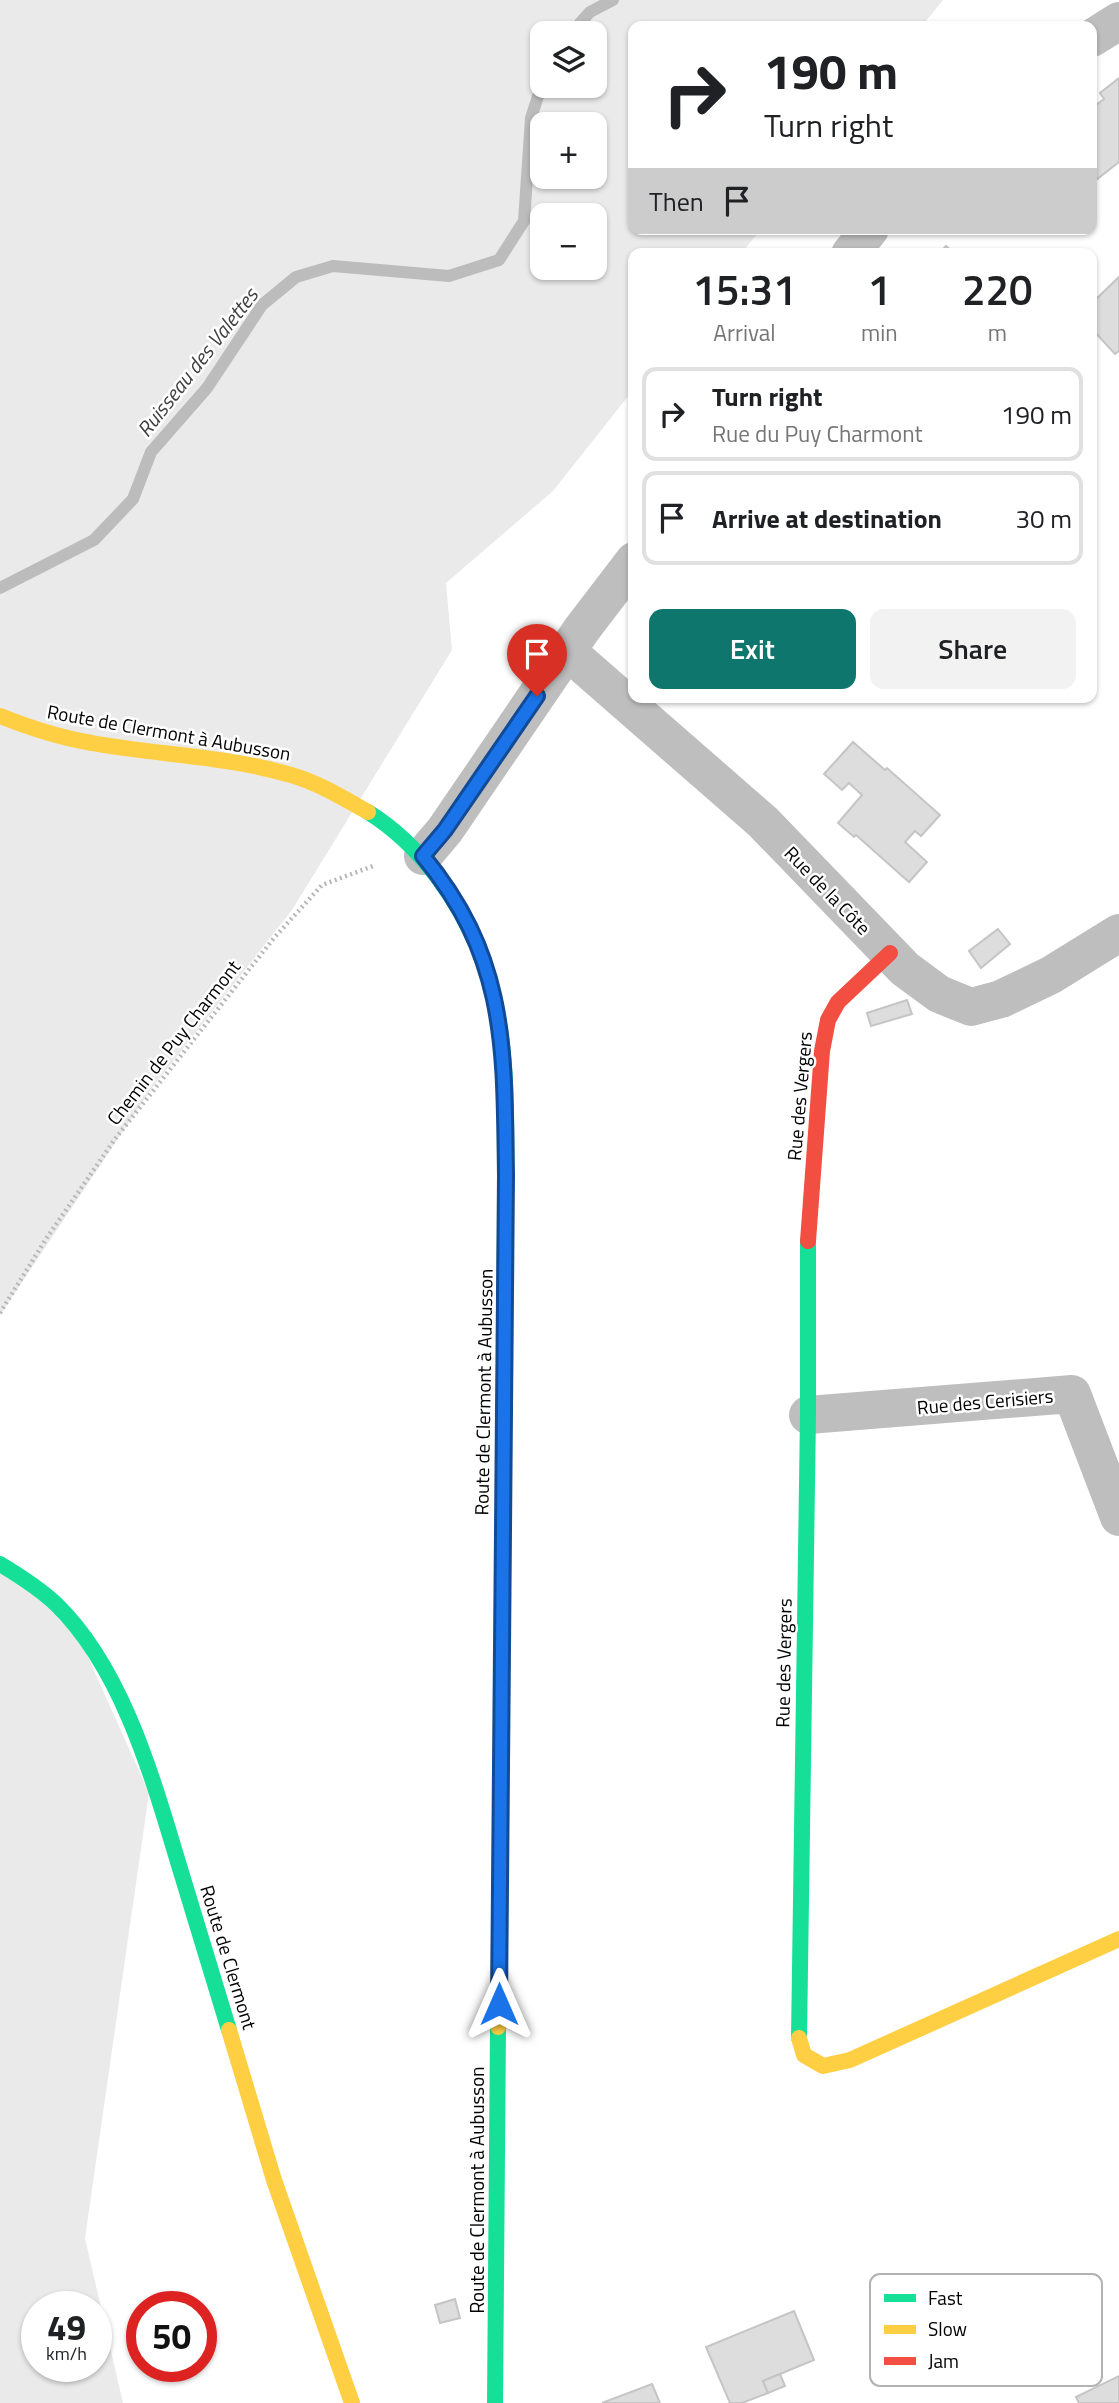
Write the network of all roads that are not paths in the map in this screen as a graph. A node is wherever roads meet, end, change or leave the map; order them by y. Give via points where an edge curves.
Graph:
1 (1119, 21) edge
2 (1097, 35) edge
3 (628, 569) edge
4 (567, 652) junction
5 (0, 716) edge
6 (423, 856) junction
7 (1119, 933) edge
8 (890, 953) junction
9 (808, 1415) junction
10 (1119, 1517) edge
11 (0, 1564) edge
12 (1119, 1939) edge
13 (352, 2403) edge
14 (495, 2403) edge

1 - 2 street
3 - 4 street
4 - 6 street
4 - 8 street, Rue de la Côte via 763,822
5 - 6 street, Route de Clermont à Aubusson via 68,738 250,764 311,781 377,817
6 - 14 street, Route de Clermont à Aubusson via 449,890 483,957 496,1006 504,1089
7 - 8 street, Rue de la Côte via 1051,975 1001,999 971,1007 939,994
8 - 9 street, Rue des Vergers via 838,1002 828,1020 822,1051 806,1262
9 - 10 street, Rue des Cerisiers via 1072,1394
9 - 12 street, Rue des Vergers via 798,2034 804,2055 823,2066 850,2060
11 - 13 street, Route de Clermont via 62,1610 113,1684 136,1735 274,2180

